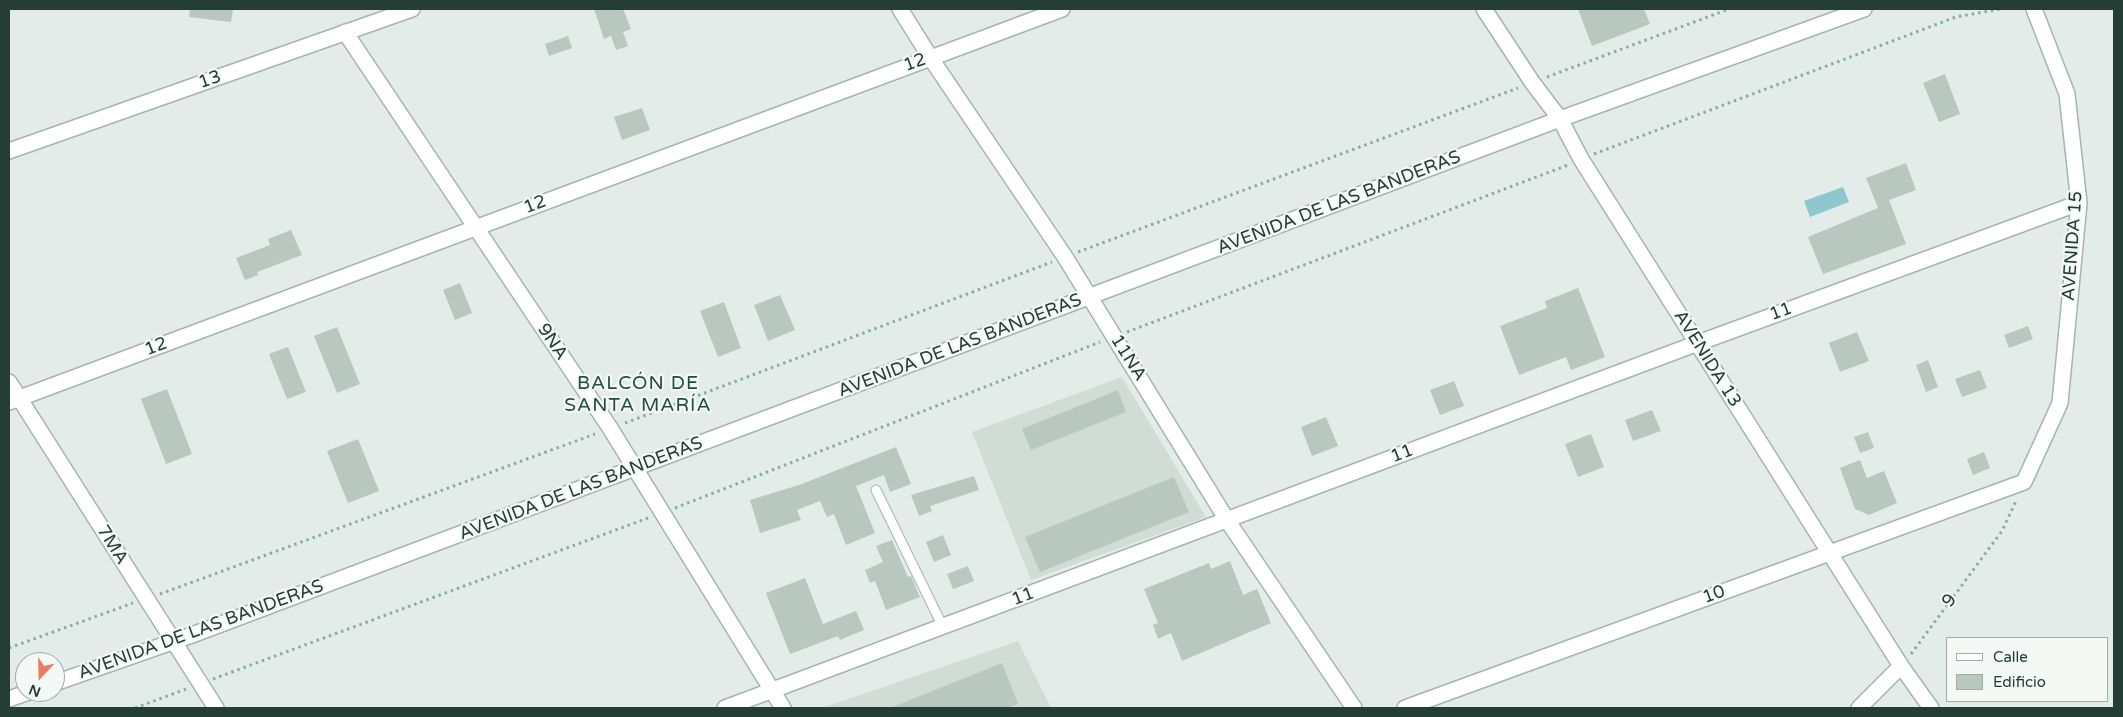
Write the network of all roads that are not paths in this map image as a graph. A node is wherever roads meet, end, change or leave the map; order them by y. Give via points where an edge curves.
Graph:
1 (412, 9) edge
2 (900, 9) edge
3 (1062, 9) edge
4 (1484, 9) edge
5 (1864, 9) edge
6 (2034, 9) edge
7 (345, 32) junction
8 (930, 58) junction
9 (1560, 119) junction
10 (9, 151) edge
11 (2079, 203) junction
12 (474, 228) junction
13 (1089, 297) junction
14 (1698, 343) junction
15 (9, 382) edge
16 (14, 400) edge
17 (635, 469) junction
18 (2024, 482) joint
19 (876, 490) dead end
20 (1226, 520) junction
21 (1830, 552) junction
22 (943, 627) junction
23 (174, 642) junction
24 (1901, 666) junction
25 (65, 680) edge
26 (772, 691) junction
27 (216, 708) edge
28 (725, 708) edge
29 (783, 708) edge
30 (1354, 708) edge
31 (1405, 708) edge
32 (1859, 708) edge
33 (1932, 708) edge

1 - 7 street, 13
2 - 8 street, 11NA
3 - 8 street, 12
4 - 9 street, AVENIDA 13
5 - 9 street, AVENIDA DE LAS BANDERAS
6 - 11 street, AVENIDA 15 via 2067,94
7 - 10 street, 13
7 - 12 street, 9NA
8 - 12 street, 12
8 - 13 street, 11NA
9 - 13 street, AVENIDA DE LAS BANDERAS
9 - 14 street, AVENIDA 13 via 1581,159
11 - 14 street, 11
11 - 18 street, AVENIDA 15 via 2060,403
12 - 16 street, 12
12 - 17 street, 9NA
13 - 17 street, AVENIDA DE LAS BANDERAS
13 - 20 street, 11NA via 1116,336
14 - 20 street, 11
14 - 21 street, AVENIDA 13
15 - 16 street, 7MA
16 - 23 street, 7MA
17 - 23 street, AVENIDA DE LAS BANDERAS
17 - 26 street, 9NA
18 - 21 street, 10
19 - 22 lane
20 - 22 street, 11
20 - 30 street, 11NA
21 - 24 street, AVENIDA 13
21 - 31 street, 10
22 - 26 street, 11
23 - 25 street, AVENIDA DE LAS BANDERAS
23 - 27 street, 7MA
24 - 32 street
24 - 33 street, AVENIDA 13
26 - 28 street, 11
26 - 29 street, 9NA

